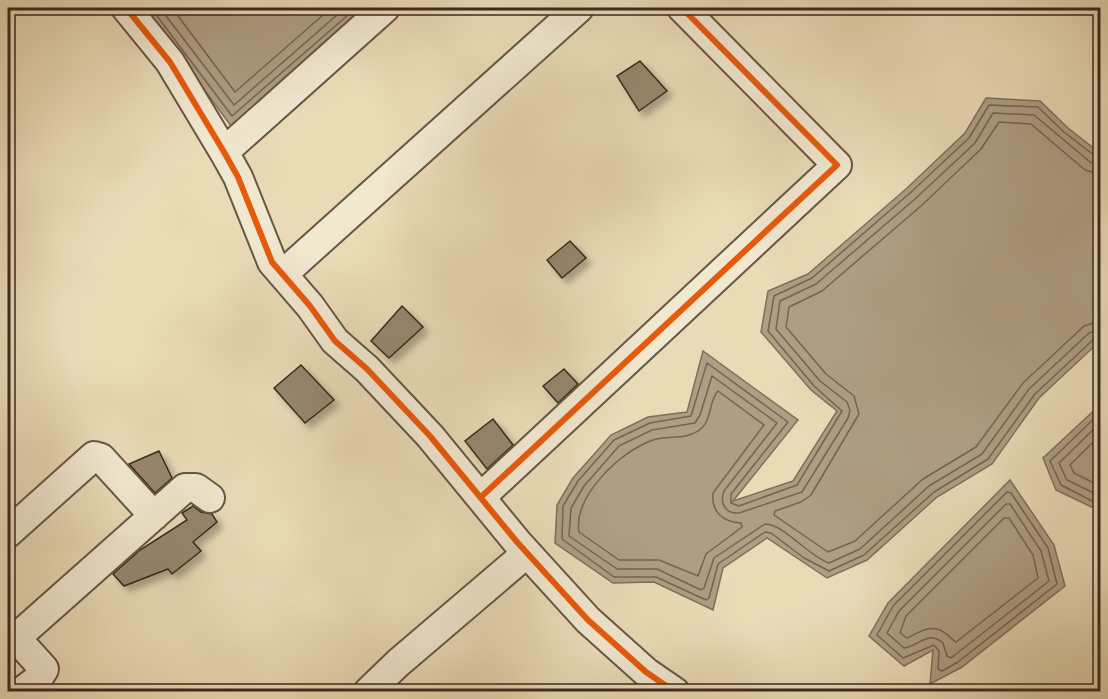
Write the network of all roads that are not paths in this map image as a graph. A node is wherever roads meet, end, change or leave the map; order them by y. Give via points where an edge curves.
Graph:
1 (126, 8) edge
2 (385, 8) edge
3 (579, 8) edge
4 (682, 8) edge
5 (224, 152) junction
6 (283, 274) junction
7 (481, 497) junction
8 (210, 498) dead end
9 (154, 516) junction
10 (8, 532) edge
11 (527, 553) junction
12 (21, 692) edge
13 (369, 692) edge
14 (675, 692) edge

1 - 5 street via 170,62
2 - 5 street
3 - 6 street
4 - 7 street via 837,165
5 - 6 street via 272,262
6 - 7 street via 335,341 367,369
7 - 11 street
8 - 9 street via 196,488 185,488
9 - 10 street via 101,458 94,456
9 - 12 street via 16,638 44,669
11 - 13 street
11 - 14 street via 588,620 646,672

